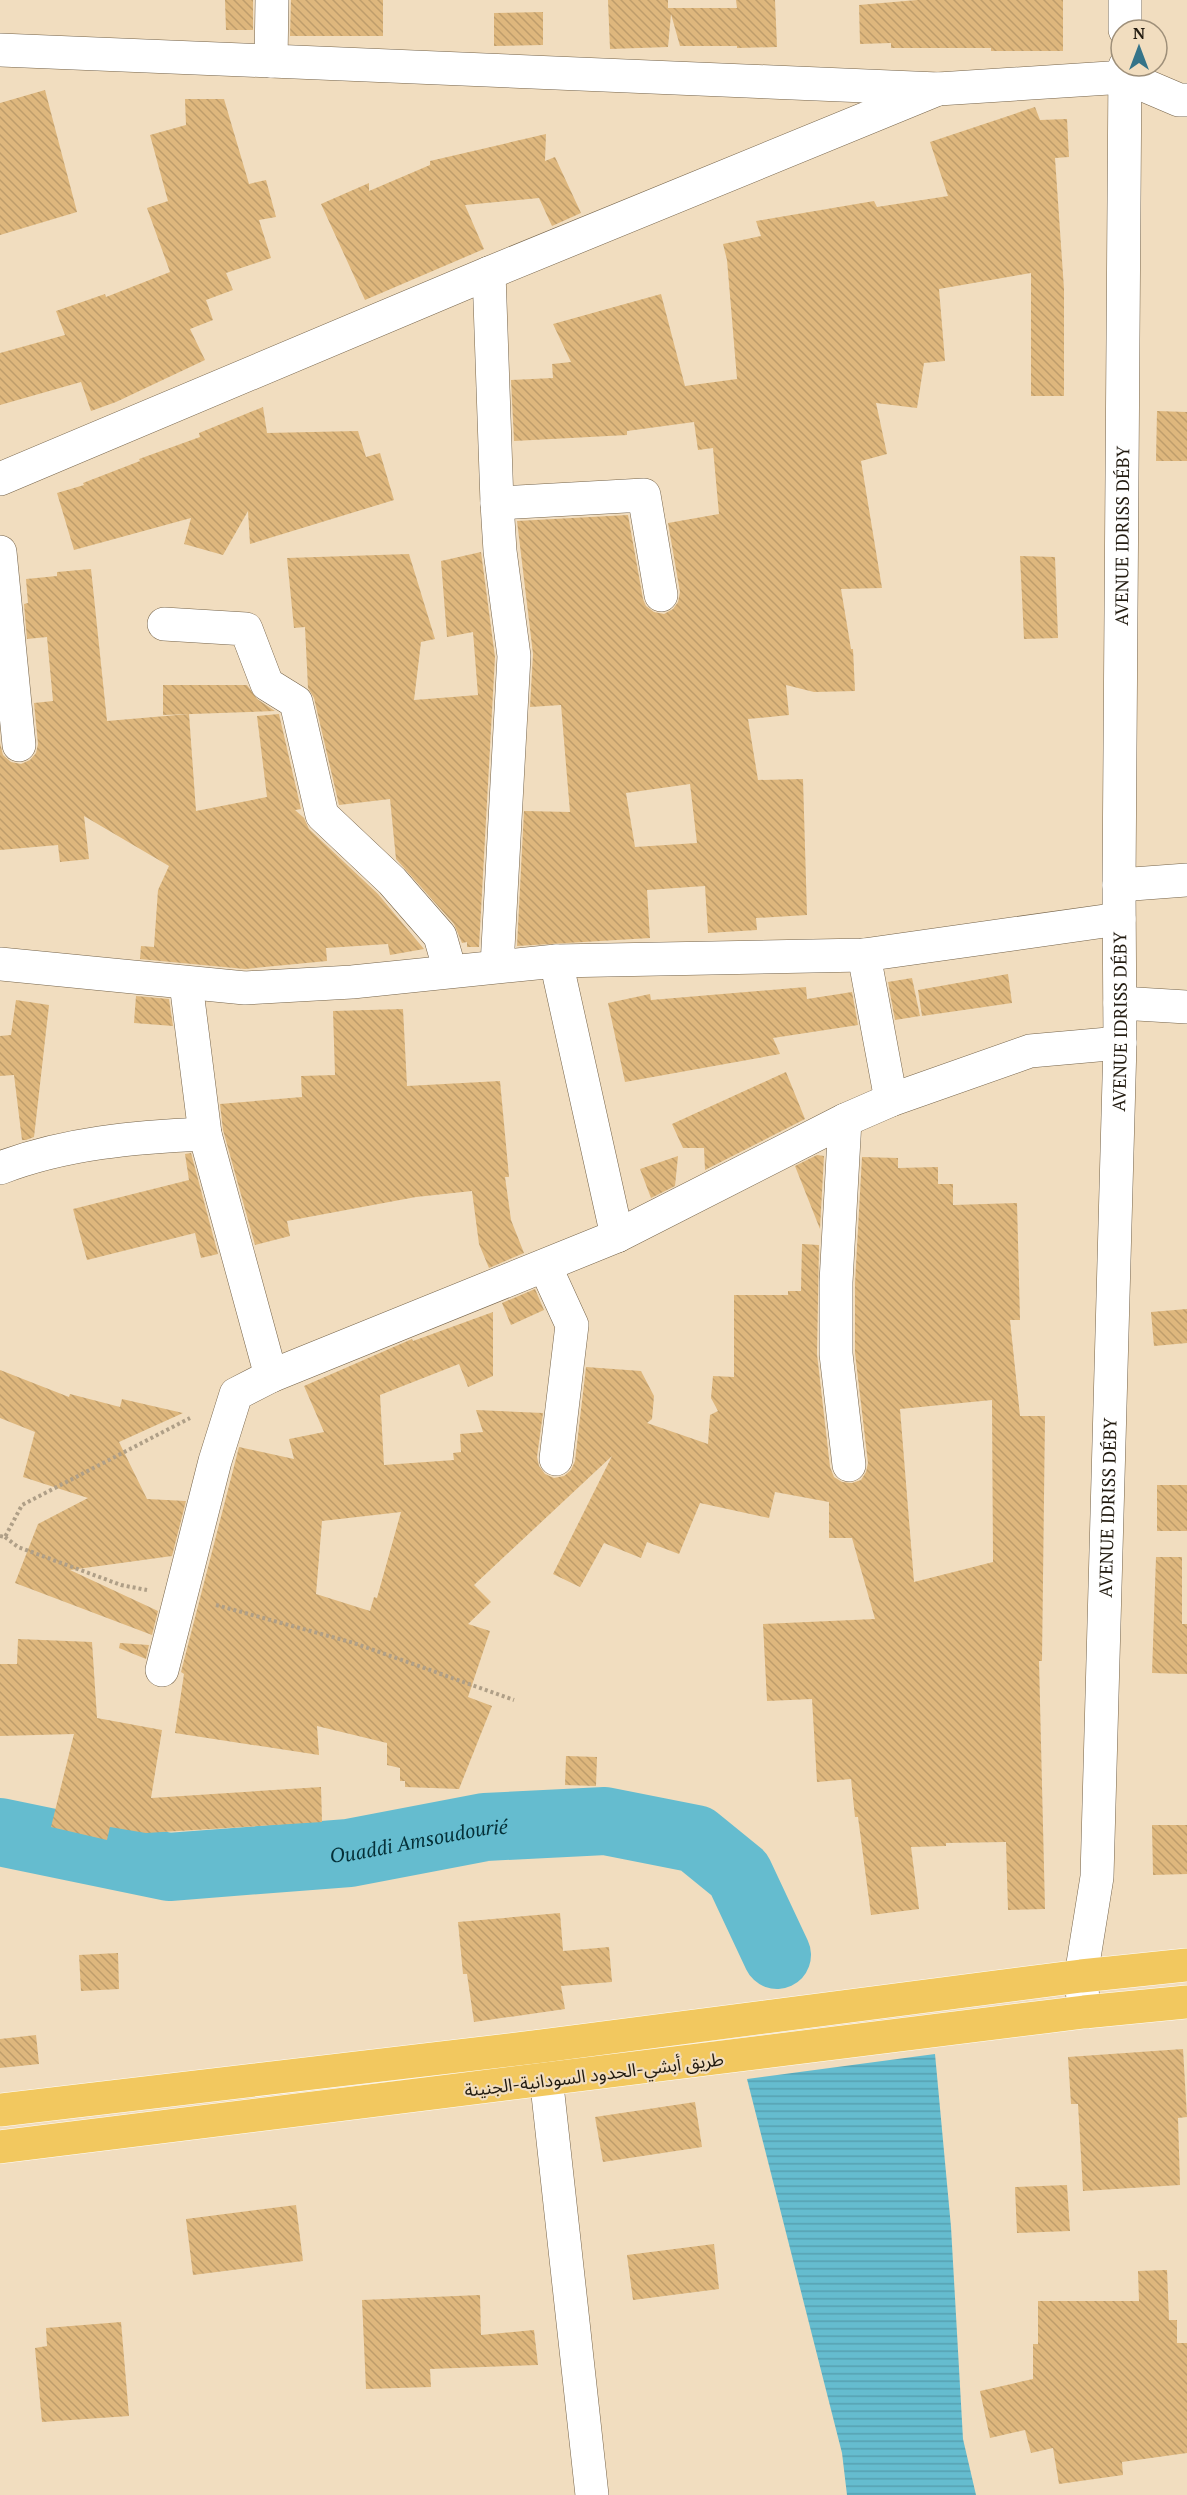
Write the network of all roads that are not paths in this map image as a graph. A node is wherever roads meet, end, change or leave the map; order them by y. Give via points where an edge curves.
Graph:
1 (272, 0) edge
2 (1125, 0) edge
3 (1125, 18) edge
4 (0, 50) edge
5 (271, 61) junction
6 (1109, 73) edge
7 (1125, 78) edge
8 (1137, 78) edge
9 (938, 89) junction
10 (1187, 100) edge
11 (489, 273) junction
12 (0, 479) edge
13 (497, 503) junction
14 (0, 552) edge
15 (661, 594) dead end
16 (164, 624) dead end
17 (19, 746) dead end
18 (1187, 880) edge
19 (1119, 885) junction
20 (1119, 919) junction
21 (864, 955) junction
22 (556, 961) junction
23 (0, 964) edge
24 (497, 966) junction
25 (450, 971) junction
26 (186, 983) junction
27 (1120, 1003) junction
28 (1187, 1007) edge
29 (1120, 1043) junction
30 (891, 1100) junction
31 (845, 1120) junction
32 (205, 1134) junction
33 (0, 1168) edge
34 (617, 1236) junction
35 (545, 1266) junction
36 (271, 1376) junction
37 (556, 1459) dead end
38 (849, 1465) dead end
39 (162, 1670) dead end
40 (1187, 1965) edge
41 (1081, 1976) junction
42 (1187, 2002) edge
43 (1084, 2012) junction
44 (542, 2046) junction
45 (546, 2080) junction
46 (0, 2109) edge
47 (0, 2147) edge
48 (592, 2495) edge

1 - 5 street
2 - 3 street
4 - 5 street
5 - 9 street
6 - 9 street
7 - 19 street, AVENUE IDRISS DÉBY
8 - 10 street via 1179,100
9 - 11 street
11 - 12 street
11 - 13 street
13 - 15 street via 644,495
13 - 24 street via 514,656
14 - 17 street
16 - 25 street via 246,629 267,684 296,702 322,815 392,882 440,936
18 - 19 street
19 - 20 street, AVENUE IDRISS DÉBY
20 - 21 street
20 - 27 street, AVENUE IDRISS DÉBY
21 - 22 street
21 - 30 street
22 - 24 street
22 - 34 street
23 - 26 street
24 - 25 street
25 - 26 street via 245,988
26 - 32 street
27 - 28 street
27 - 29 street, AVENUE IDRISS DÉBY
29 - 30 street via 1029,1051
29 - 41 street, AVENUE IDRISS DÉBY via 1097,1876
30 - 31 street
31 - 34 street
31 - 38 street via 836,1354
32 - 33 street via 133,1137 65,1149
32 - 36 street
34 - 35 street
35 - 36 street
35 - 37 street via 572,1325
36 - 39 street via 236,1394
40 - 41 highway
41 - 43 street, AVENUE IDRISS DÉBY
41 - 44 highway
42 - 43 highway, طريق أبشي-الحدود السودانية-الجنينة
43 - 45 highway, طريق أبشي-الحدود السودانية-الجنينة
44 - 45 street
44 - 46 highway
45 - 47 highway, طريق أبشي-الحدود السودانية-الجنينة
45 - 48 street

